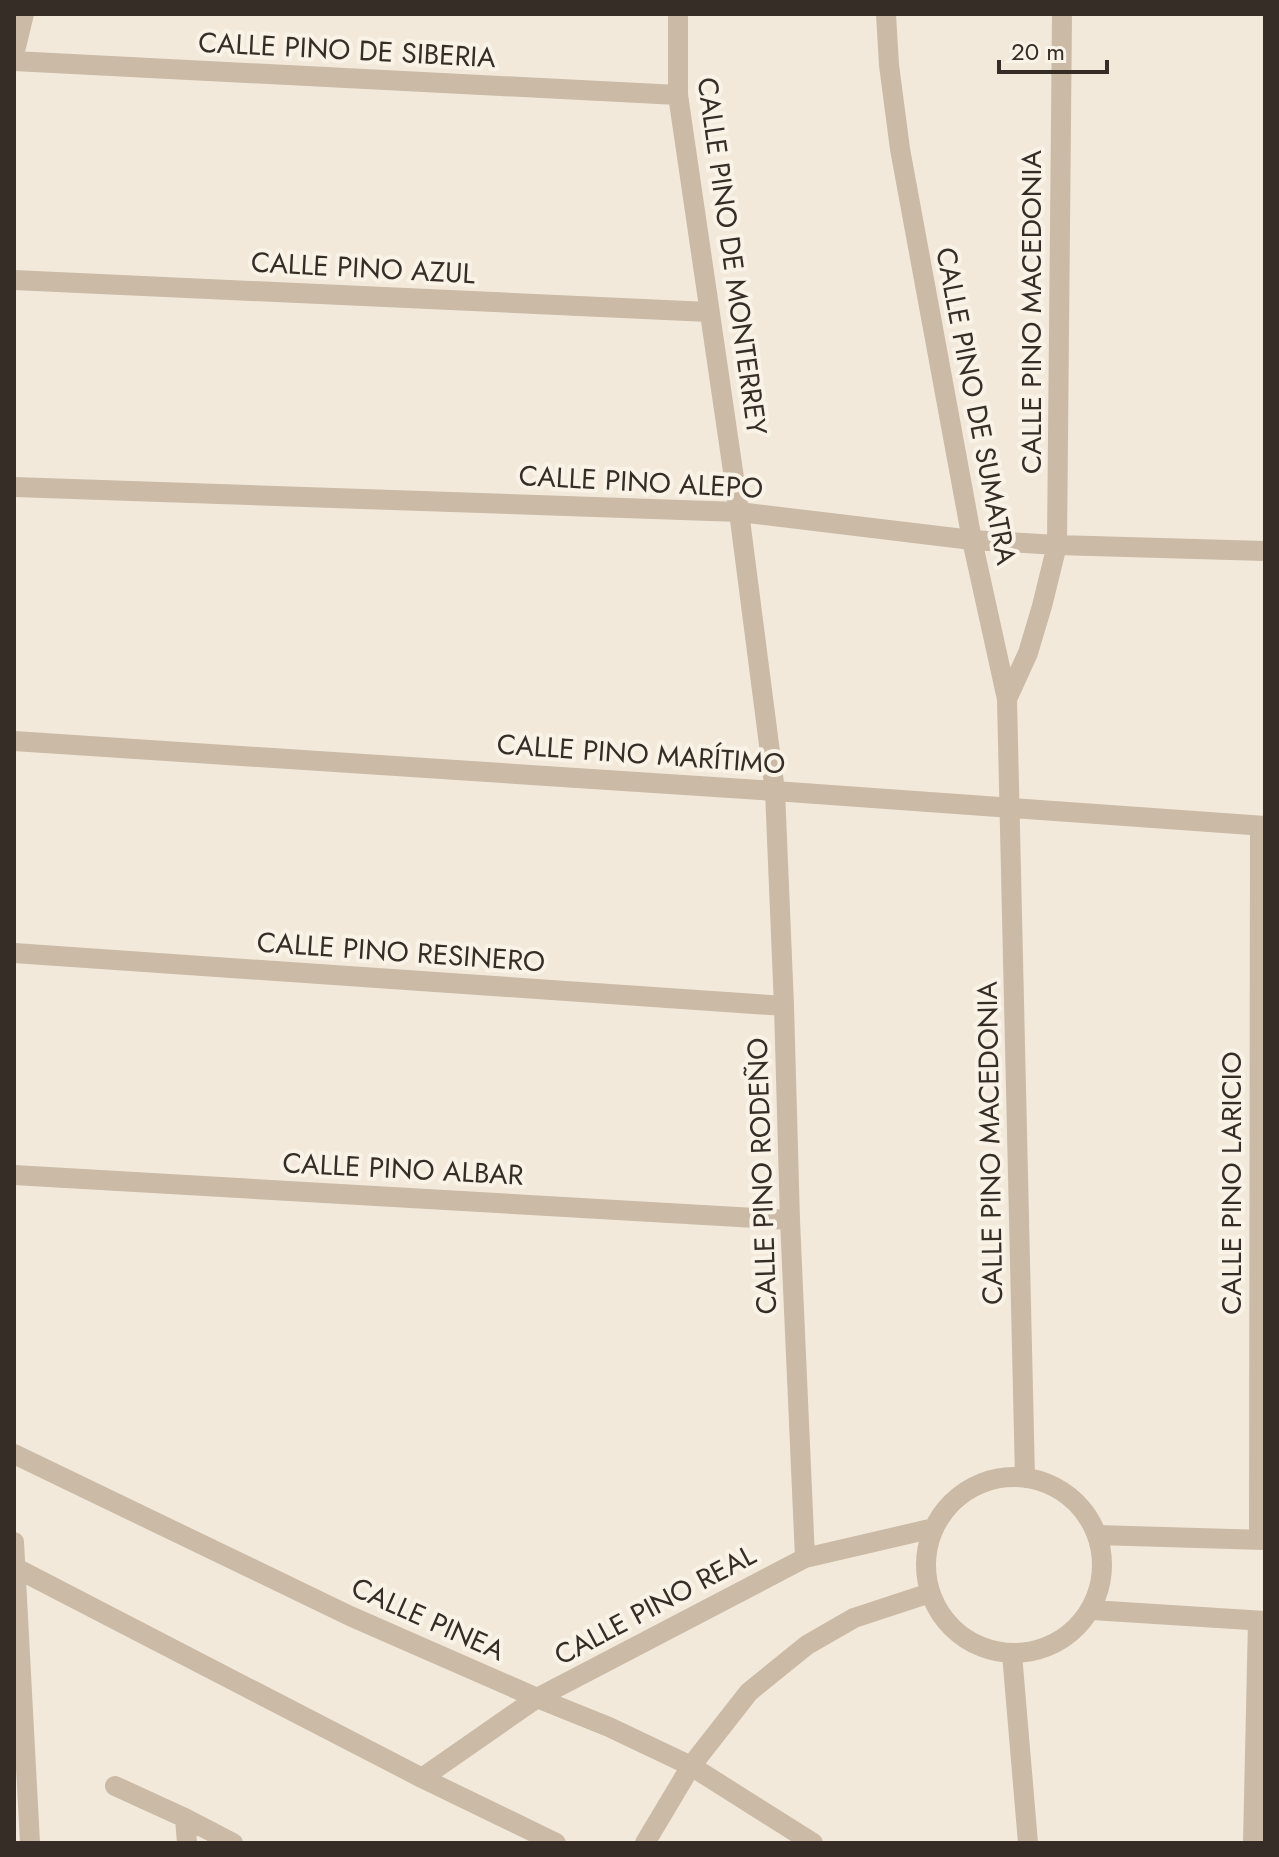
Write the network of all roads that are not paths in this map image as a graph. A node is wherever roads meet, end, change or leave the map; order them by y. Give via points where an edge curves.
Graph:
1 (24, 14) edge
2 (678, 14) edge
3 (886, 14) edge
4 (1062, 14) edge
5 (14, 58) edge
6 (678, 95) junction
7 (14, 280) edge
8 (709, 312) junction
9 (14, 487) edge
10 (739, 512) junction
11 (972, 540) junction
12 (1057, 545) junction
13 (1265, 551) edge
14 (1007, 699) junction
15 (14, 741) edge
16 (775, 791) junction
17 (1010, 808) junction
18 (1262, 826) edge
19 (14, 953) edge
20 (784, 1006) junction
21 (14, 1175) edge
22 (790, 1220) junction
23 (14, 1454) edge
24 (1025, 1478) junction
25 (934, 1528) junction
26 (1097, 1535) junction
27 (1262, 1540) edge
28 (14, 1542) edge
29 (805, 1558) junction
30 (15, 1568) edge
31 (930, 1593) junction
32 (1092, 1610) junction
33 (1261, 1621) edge
34 (1012, 1654) junction
35 (537, 1698) junction
36 (691, 1766) junction
37 (422, 1778) junction
38 (115, 1786) dead end
39 (185, 1818) junction
40 (30, 1843) edge
41 (187, 1843) edge
42 (233, 1843) edge
43 (556, 1843) edge
44 (645, 1843) edge
45 (813, 1843) edge
46 (1028, 1843) edge
47 (1253, 1843) edge

1 - 5 street
2 - 6 street, CALLE PINO DE MONTERREY
3 - 11 street, CALLE PINO DE SUMATRA via 900,149
4 - 12 street, CALLE PINO MACEDONIA
5 - 6 street, CALLE PINO DE SIBERIA
6 - 8 street, CALLE PINO DE MONTERREY
7 - 8 street, CALLE PINO AZUL
8 - 10 street, CALLE PINO DE MONTERREY
9 - 10 street, CALLE PINO ALEPO
10 - 11 street, CALLE PINO ALEPO
10 - 16 street, CALLE PINO DE MONTERREY
11 - 12 street, CALLE PINO ALEPO
11 - 14 street, CALLE PINO DE SUMATRA
12 - 13 street, CALLE PINO ALEPO
12 - 14 street, CALLE PINO MACEDONIA via 1028,653
14 - 17 street, CALLE PINO DE SUMATRA
15 - 16 street, CALLE PINO MARÍTIMO
16 - 17 street, CALLE PINO MARÍTIMO
16 - 20 street, CALLE PINO RODEÑO
17 - 18 street, CALLE PINO MARÍTIMO
17 - 24 street, CALLE PINO MACEDONIA
18 - 27 street, CALLE PINO LARICIO
19 - 20 street, CALLE PINO RESINERO
20 - 22 street, CALLE PINO RODEÑO
21 - 22 street, CALLE PINO ALBAR
22 - 29 street, CALLE PINO RODEÑO
23 - 35 street, CALLE PINEA via 350,1616
24 - 25 street via 997,1478 971,1487
24 - 26 street via 1069,1496
25 - 29 street, CALLE PINO REAL
25 - 31 street via 926,1560
26 - 27 street
26 - 32 street via 1100,1586
28 - 30 street
29 - 35 street, CALLE PINO REAL
30 - 37 street
30 - 40 street
31 - 34 street via 942,1617 962,1637
31 - 36 street via 854,1618 807,1645 749,1692
32 - 33 street
32 - 34 street via 1063,1639
33 - 47 street
34 - 46 street
35 - 36 street, CALLE PINEA
35 - 37 street, CALLE PINO REAL
36 - 44 street
36 - 45 street, CALLE PINEA
37 - 43 street
38 - 39 street
39 - 41 street
39 - 42 street

